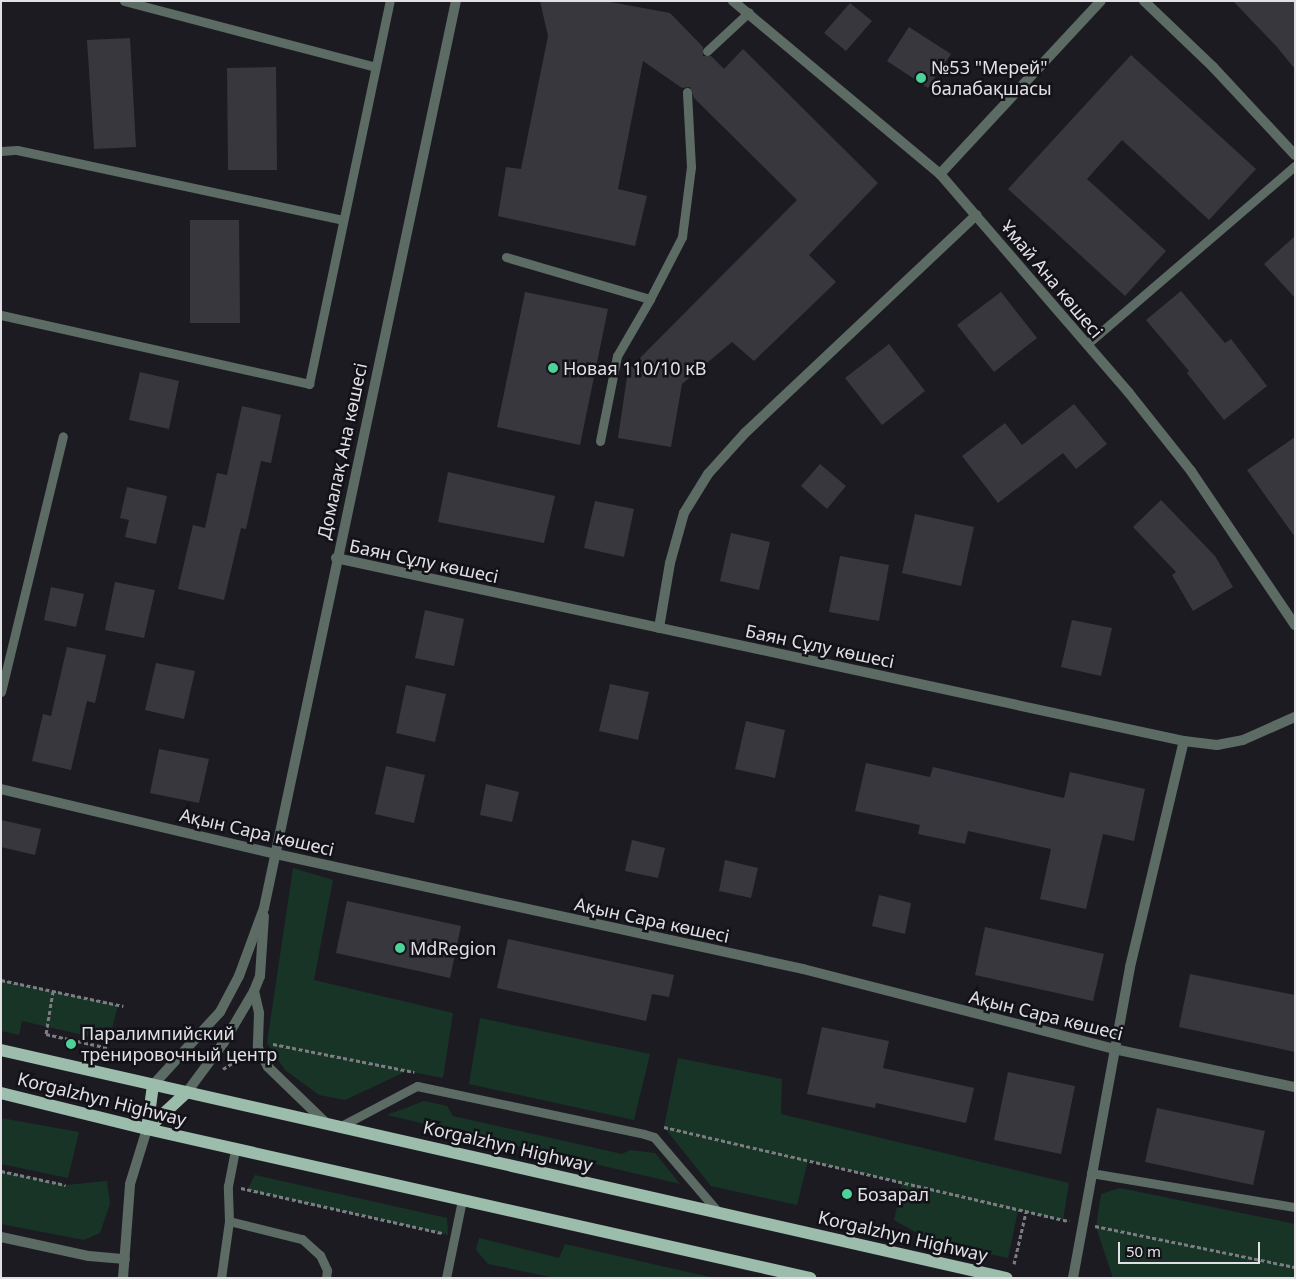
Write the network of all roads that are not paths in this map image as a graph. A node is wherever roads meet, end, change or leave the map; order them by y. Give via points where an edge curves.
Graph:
1 (124, 1) edge
2 (390, 1) edge
3 (456, 1) edge
4 (733, 1) edge
5 (1101, 1) edge
6 (1144, 1) edge
7 (749, 12) junction
8 (707, 51) dead end
9 (376, 66) junction
10 (687, 92) dead end
11 (1, 151) edge
12 (1295, 155) edge
13 (1295, 166) edge
14 (940, 174) junction
15 (976, 215) junction
16 (343, 220) junction
17 (506, 257) dead end
18 (650, 299) junction
19 (1, 315) edge
20 (1087, 344) junction
21 (63, 436) dead end
22 (600, 441) dead end
23 (336, 558) junction
24 (1295, 625) edge
25 (659, 628) junction
26 (1, 692) edge
27 (1295, 717) edge
28 (1184, 742) junction
29 (1, 789) edge
30 (276, 854) junction
31 (264, 908) junction
32 (254, 991) junction
33 (1114, 1049) junction
34 (1, 1050) edge
35 (153, 1085) junction
36 (1295, 1087) edge
37 (1, 1092) edge
38 (187, 1092) junction
39 (326, 1122) junction
40 (341, 1126) junction
41 (147, 1129) junction
42 (236, 1149) junction
43 (1091, 1174) junction
44 (462, 1200) junction
45 (1295, 1207) edge
46 (719, 1212) junction
47 (229, 1221) junction
48 (1, 1237) edge
49 (125, 1259) junction
50 (123, 1278) edge
51 (221, 1278) edge
52 (326, 1278) edge
53 (446, 1278) edge
54 (810, 1278) edge
55 (1006, 1278) edge
56 (1073, 1278) edge

1 - 9 lane
2 - 9 lane
3 - 23 street, Домалақ Ана көшесі
4 - 7 street, Ұмай Ана көшесі
5 - 14 street
6 - 12 street via 1213,67
7 - 8 lane
7 - 14 street, Ұмай Ана көшесі
9 - 16 lane
10 - 18 lane via 691,167 682,237
11 - 16 lane via 17,150
13 - 20 lane
14 - 15 street, Ұмай Ана көшесі
15 - 20 street, Ұмай Ана көшесі
15 - 25 street via 745,433 708,474 684,513 670,563
16 - 19 lane via 309,384
17 - 18 lane
18 - 22 lane via 617,356
20 - 24 street, Ұмай Ана көшесі via 1191,471
21 - 26 lane
23 - 25 street, Баян Сұлу көшесі
23 - 30 street, Домалақ Ана көшесі
25 - 28 street, Баян Сұлу көшесі
27 - 28 street, Баян Сұлу көшесі via 1243,740 1217,745
28 - 33 street
29 - 30 street, Ақын Сара көшесі
30 - 31 street, Домалақ Ана көшесі
30 - 33 street, Ақын Сара көшесі via 803,970
31 - 32 street, Домалақ Ана көшесі via 260,976
31 - 35 street, Домалақ Ана көшесі via 239,976 220,1012
32 - 38 street, Домалақ Ана көшесі via 224,1042
32 - 39 street via 259,1013 258,1048 268,1067
33 - 36 street, Ақын Сара көшесі
33 - 43 street
34 - 35 main road, Korgalzhyn Highway
35 - 38 main road, Korgalzhyn Highway
35 - 41 main road
37 - 41 main road, Korgalzhyn Highway
38 - 39 main road, Korgalzhyn Highway
38 - 41 main road
39 - 40 main road, Korgalzhyn Highway
40 - 46 main road, Korgalzhyn Highway
40 - 46 lane via 417,1086 644,1134 654,1137
41 - 42 main road, Korgalzhyn Highway
41 - 49 street via 130,1184
42 - 44 main road, Korgalzhyn Highway
42 - 47 lane via 228,1186
43 - 45 lane
43 - 56 street
44 - 53 lane
44 - 54 main road, Korgalzhyn Highway
46 - 55 main road, Korgalzhyn Highway
47 - 51 lane
47 - 52 lane via 302,1239 320,1255 327,1270
48 - 49 street via 88,1256
49 - 50 street

